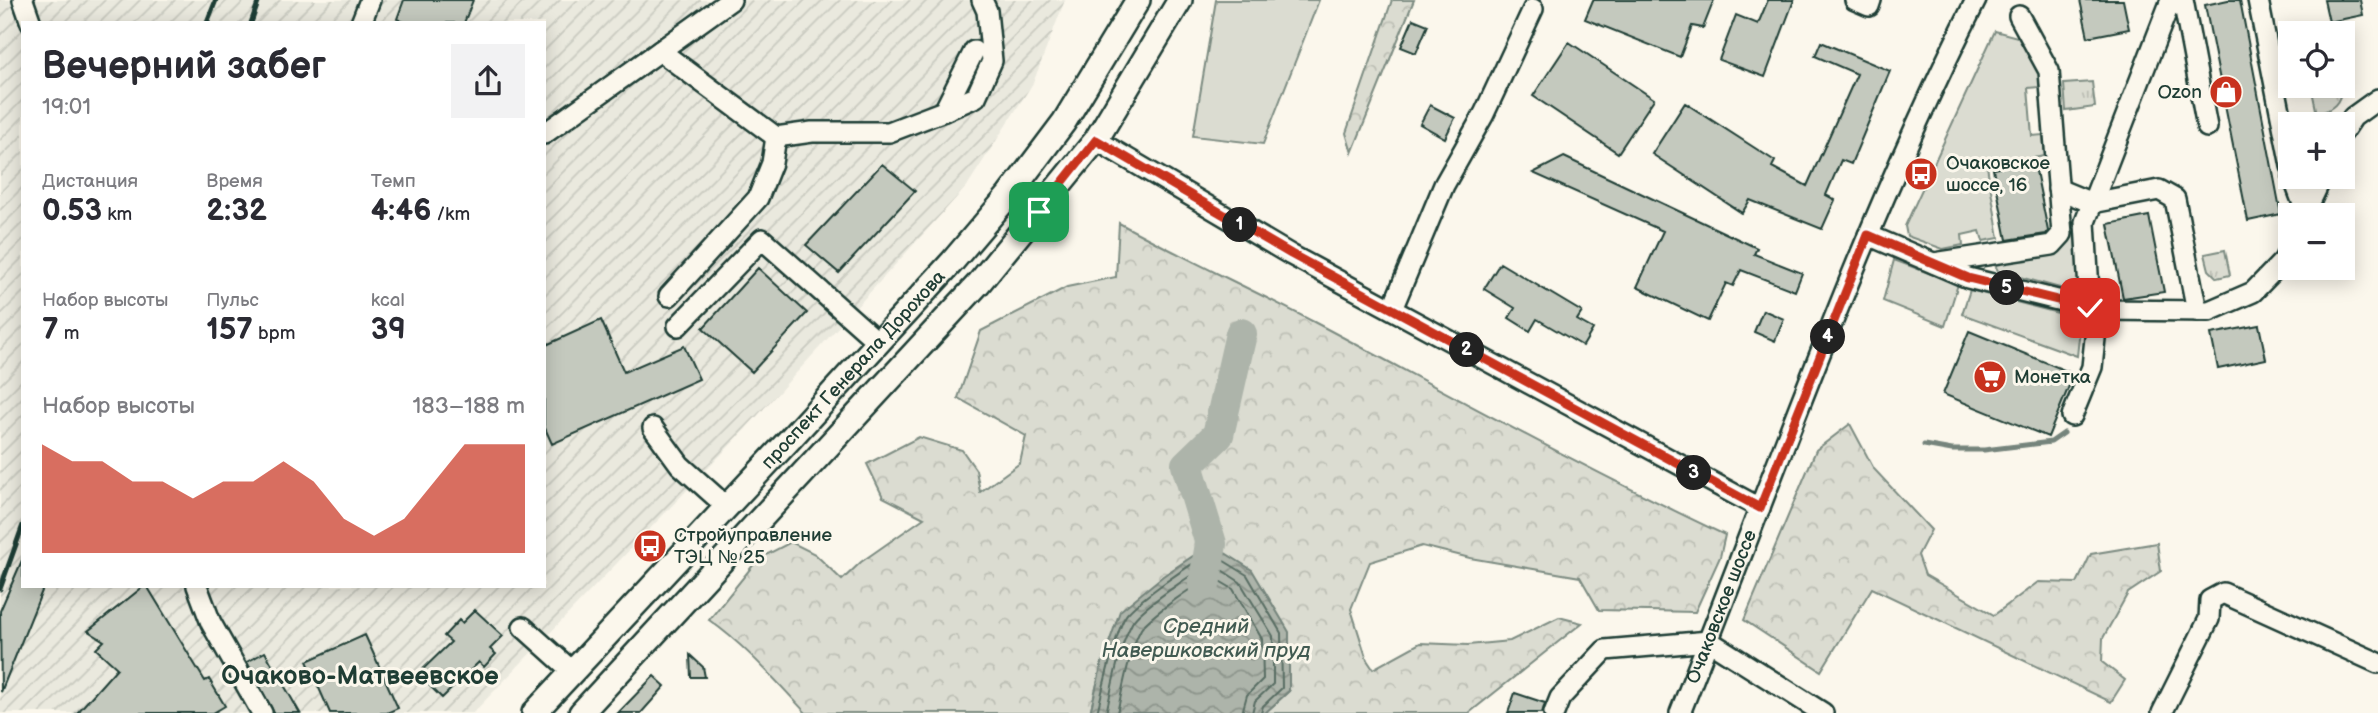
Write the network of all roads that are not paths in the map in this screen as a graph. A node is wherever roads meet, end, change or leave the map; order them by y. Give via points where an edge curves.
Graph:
1 (23, 0) edge
2 (370, 0) edge
3 (731, 0) edge
4 (982, 0) edge
5 (1138, 0) edge
6 (1180, 0) edge
7 (1855, 0) edge
8 (1871, 0) edge
9 (1976, 0) edge
10 (2171, 0) edge
11 (2183, 0) edge
12 (2258, 0) edge
13 (1533, 9) dead end
14 (2019, 16) dead end
15 (30, 21) edge
16 (362, 21) edge
17 (660, 51) junction
18 (974, 51) dead end
19 (2378, 99) edge
20 (944, 111) junction
21 (2280, 112) edge
22 (2355, 116) edge
23 (2207, 127) dead end
24 (546, 133) edge
25 (776, 137) junction
26 (1096, 140) junction
27 (2058, 189) junction
28 (2092, 203) junction
29 (1868, 235) junction
30 (1933, 263) junction
31 (2278, 266) edge
32 (669, 296) dead end
33 (1392, 309) junction
34 (2094, 309) junction
35 (2197, 311) junction
36 (678, 326) dead end
37 (879, 343) junction
38 (2072, 415) dead end
39 (653, 428) dead end
40 (727, 507) junction
41 (1760, 508) junction
42 (198, 588) edge
43 (523, 627) dead end
44 (1709, 641) junction
45 (2378, 663) edge
46 (573, 672) junction
47 (262, 713) edge
48 (534, 713) edge
49 (581, 713) edge
50 (1554, 713) edge
51 (1680, 713) edge
52 (1823, 713) edge
53 (2162, 713) edge

1 - 15 street
2 - 16 street
3 - 17 street
4 - 20 street via 992,61 976,97
5 - 37 main road, проспект Генерала Дорохова via 1064,122 1009,195
6 - 26 main road, проспект Генерала Дорохова
7 - 8 street via 1869,6
9 - 29 street, Очаковское шоссе
10 - 28 street
11 - 23 street
12 - 21 street
13 - 33 street via 1484,114 1444,185
14 - 27 street via 2049,71
17 - 24 street
17 - 25 street
18 - 20 street
19 - 22 street
20 - 25 street via 889,132
25 - 32 street via 772,163 758,198
26 - 33 street
26 - 49 main road, проспект Генерала Дорохова via 979,283
27 - 28 street
27 - 30 street via 2062,234 2052,245
28 - 34 street via 2084,232
28 - 35 street via 2159,190 2175,199
29 - 30 street
29 - 41 street, Очаковское шоссе
30 - 34 street via 1968,278
31 - 35 street via 2253,292 2209,311
33 - 41 street
34 - 35 street
34 - 38 street via 2092,367
36 - 37 street via 762,239
37 - 40 main road, проспект Генерала Дорохова
39 - 40 street via 680,465
40 - 46 main road, проспект Генерала Дорохова
41 - 44 street, Очаковское шоссе
42 - 47 street via 211,623
43 - 46 street
44 - 50 street via 1605,650 1560,698
44 - 51 street, Очаковское шоссе
44 - 52 street
45 - 53 street via 2223,593 2210,600 2209,619
46 - 48 main road, проспект Генерала Дорохова

